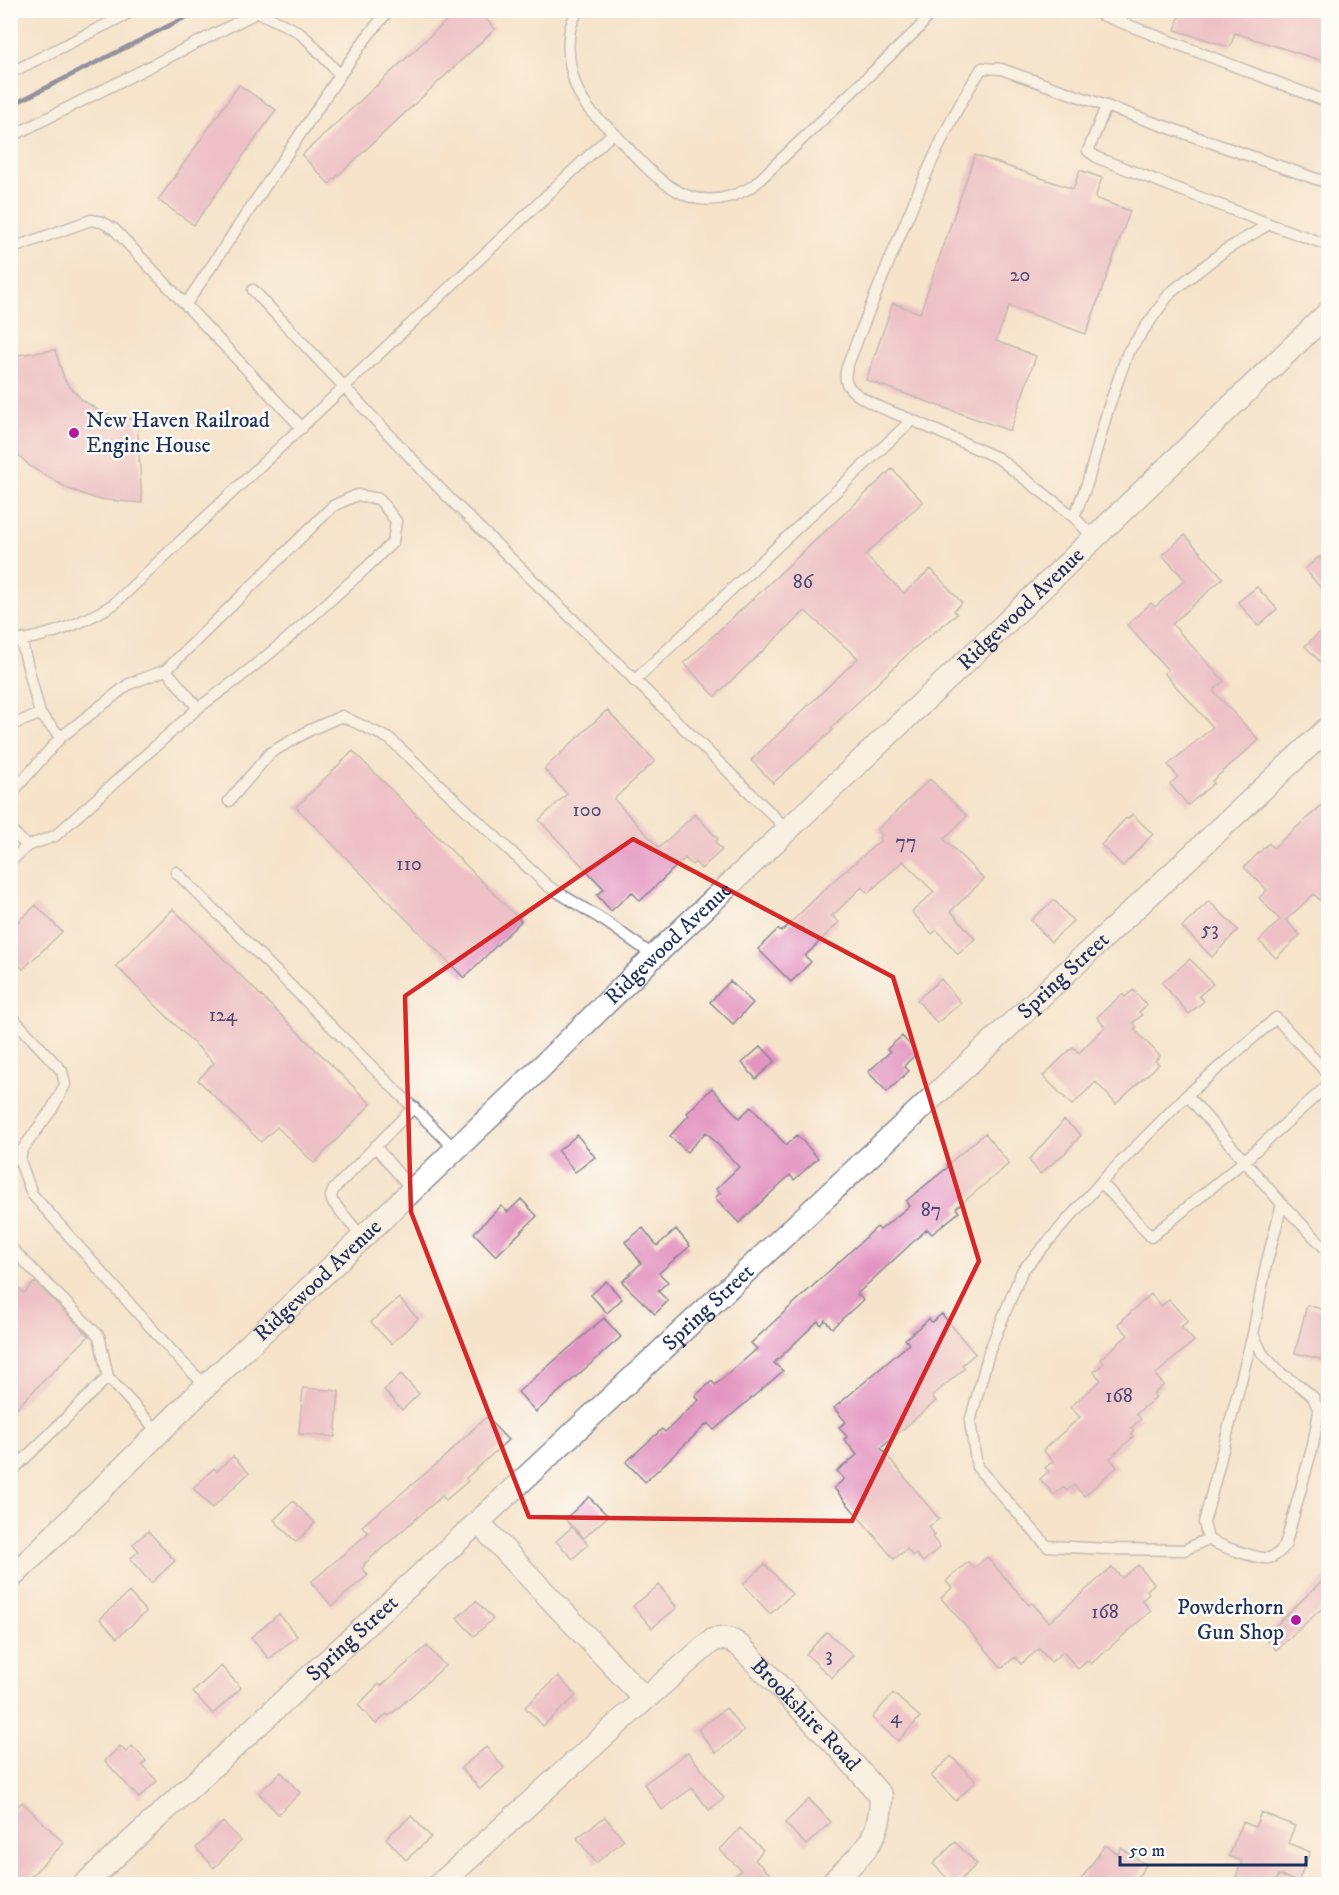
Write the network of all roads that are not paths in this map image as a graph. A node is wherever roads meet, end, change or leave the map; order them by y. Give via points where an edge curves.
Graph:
1 (135, 10) edge
2 (389, 10) edge
3 (579, 10) edge
4 (933, 10) edge
5 (1089, 10) edge
6 (10, 73) edge
7 (340, 75) junction
8 (1329, 102) edge
9 (1106, 106) junction
10 (613, 133) junction
11 (10, 137) edge
12 (1329, 183) edge
13 (1269, 224) junction
14 (1329, 245) edge
15 (10, 249) edge
16 (254, 290) dead end
17 (186, 304) junction
18 (1329, 313) edge
19 (345, 387) junction
20 (912, 420) junction
21 (302, 428) junction
22 (1074, 517) junction
23 (1094, 538) junction
24 (16, 641) edge
25 (166, 670) junction
26 (634, 681) junction
27 (198, 708) junction
28 (40, 714) junction
29 (10, 723) edge
30 (1329, 728) edge
31 (61, 737) junction
32 (10, 795) edge
33 (229, 801) dead end
34 (10, 829) edge
35 (788, 830) junction
36 (27, 846) junction
37 (10, 862) edge
38 (176, 872) dead end
39 (654, 956) junction
40 (10, 1015) edge
41 (1329, 1074) edge
42 (1329, 1085) edge
43 (1187, 1095) junction
44 (414, 1107) junction
45 (375, 1146) junction
46 (455, 1149) junction
47 (1244, 1161) junction
48 (1101, 1182) junction
49 (412, 1190) junction
50 (1282, 1204) junction
51 (1304, 1227) junction
52 (362, 1237) junction
53 (1329, 1243) edge
54 (10, 1246) edge
55 (1329, 1251) edge
56 (1253, 1334) junction
57 (108, 1377) junction
58 (206, 1386) junction
59 (159, 1433) junction
60 (10, 1473) edge
61 (478, 1522) junction
62 (1208, 1539) junction
63 (10, 1579) edge
64 (644, 1698) junction
65 (85, 1884) edge
66 (440, 1884) edge
67 (831, 1884) edge

1 - 6 lane
2 - 7 lane
3 - 10 lane via 568,41 571,75 586,105
4 - 10 lane via 918,29 753,186 734,197 705,199 668,185
5 - 8 lane
7 - 11 lane via 297,31 258,12
7 - 17 lane
9 - 12 lane
9 - 13 lane via 1088,151
9 - 20 lane via 1001,69 982,68 958,104 846,367 849,388 862,398
10 - 19 lane
13 - 14 lane
13 - 22 lane via 1224,251 1170,293 1128,352 1088,484
15 - 17 lane via 91,220 102,222 114,229
16 - 19 lane
17 - 21 lane
18 - 23 street, Ridgewood Avenue
19 - 21 lane
19 - 26 lane via 446,495
20 - 22 lane via 998,458
20 - 26 lane
21 - 24 lane via 114,604 89,620
22 - 23 lane
23 - 35 street, Ridgewood Avenue
24 - 28 lane
25 - 27 lane
25 - 27 lane via 333,506 357,495 379,499 396,521 393,542 285,641
25 - 31 lane via 129,684
26 - 35 lane
27 - 36 lane via 55,836
28 - 29 lane
28 - 31 lane
30 - 61 street, Spring Street
31 - 32 lane
33 - 39 lane via 270,753 342,716 390,739 548,886
34 - 36 lane
35 - 39 street, Ridgewood Avenue
36 - 37 lane
38 - 44 lane
39 - 46 street, Ridgewood Avenue
40 - 58 lane via 62,1071 65,1085 22,1149 20,1161 32,1194
41 - 43 lane via 1276,1018
42 - 47 lane
43 - 47 lane
43 - 48 lane
44 - 45 lane
44 - 46 lane
45 - 49 lane
45 - 52 lane via 340,1180 331,1196
46 - 49 street, Ridgewood Avenue
47 - 48 lane via 1151,1237
47 - 50 lane
48 - 62 lane via 1022,1270 989,1352 970,1422 977,1467 1047,1546 1184,1550
49 - 52 street, Ridgewood Avenue
50 - 51 lane
50 - 56 lane
51 - 53 lane
51 - 55 lane
52 - 58 street, Ridgewood Avenue
54 - 57 lane via 99,1336
56 - 62 lane via 1204,1523
56 - 62 lane via 1262,1353 1280,1373 1313,1397 1318,1411 1312,1445 1285,1546 1279,1554 1268,1559
57 - 59 lane
57 - 60 lane
58 - 59 street, Ridgewood Avenue
59 - 63 street, Ridgewood Avenue
61 - 64 street
61 - 65 street, Spring Street
64 - 66 street, Brookshire Road
64 - 67 street, Brookshire Road via 713,1640 722,1637 740,1646 881,1796 875,1836

